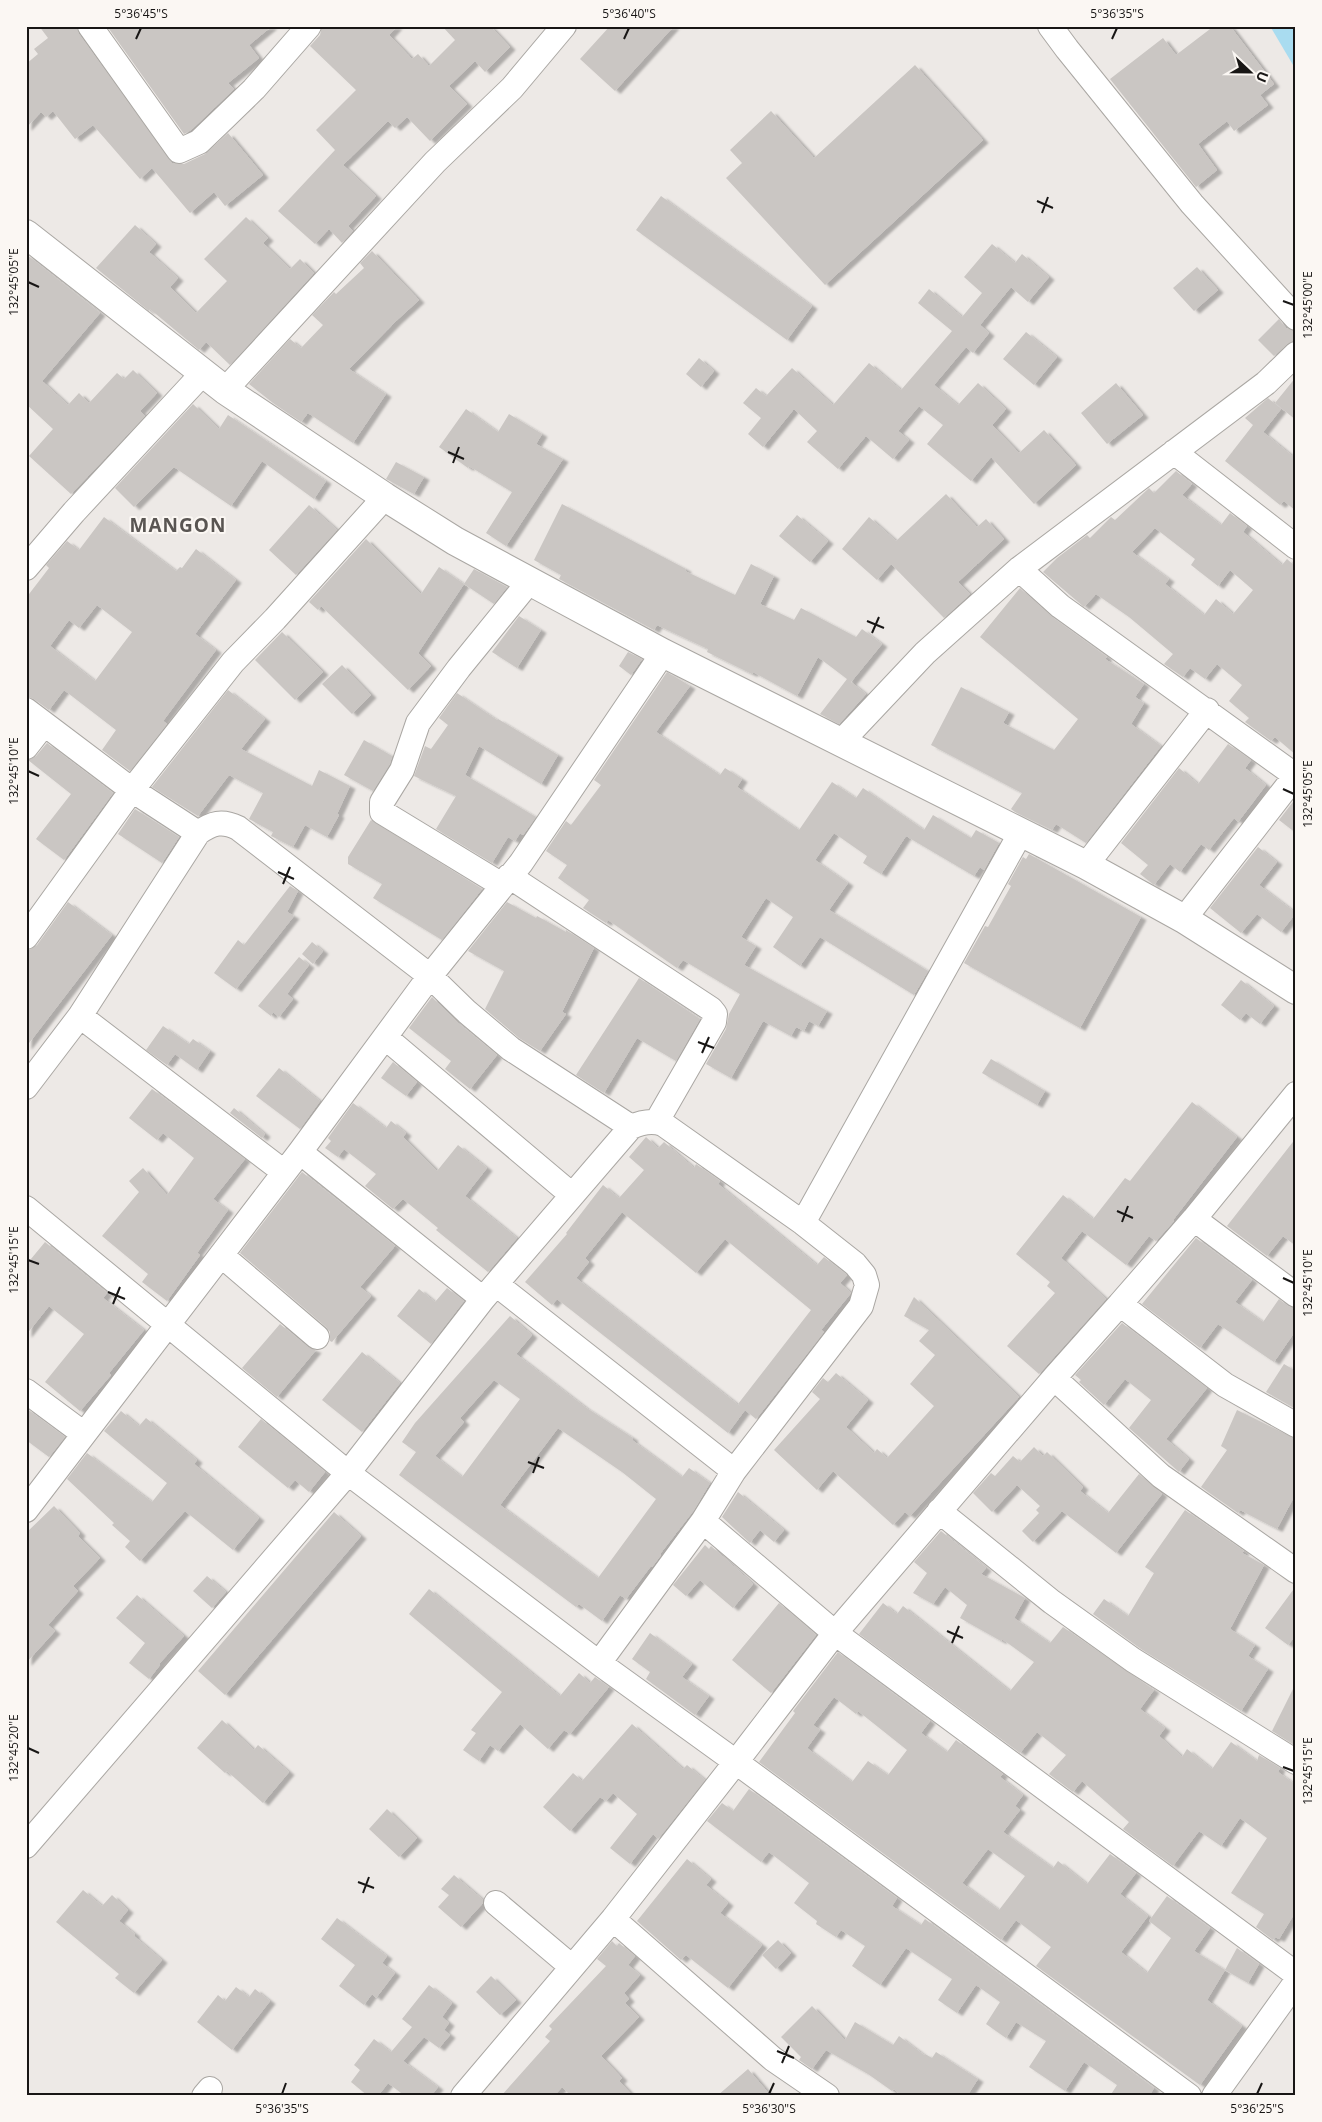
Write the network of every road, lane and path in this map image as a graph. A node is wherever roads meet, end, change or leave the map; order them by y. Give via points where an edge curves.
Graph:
1 (90, 26) edge
2 (309, 26) edge
3 (564, 26) edge
4 (1050, 26) edge
5 (26, 234) edge
6 (1296, 318) edge
7 (1296, 354) edge
8 (204, 372) junction
9 (226, 390) junction
10 (1174, 452) junction
11 (385, 496) junction
12 (1296, 547) edge
13 (26, 568) edge
14 (1018, 569) junction
15 (529, 582) junction
16 (663, 653) junction
17 (1207, 710) junction
18 (35, 717) edge
19 (841, 742) junction
20 (26, 747) edge
21 (1296, 775) edge
22 (132, 790) junction
23 (198, 833) junction
24 (1020, 834) junction
25 (1086, 865) junction
26 (506, 880) junction
27 (1184, 918) junction
28 (26, 937) edge
29 (430, 976) junction
30 (1296, 990) edge
31 (80, 1016) junction
32 (386, 1038) junction
33 (26, 1087) edge
34 (1296, 1094) edge
35 (656, 1122) junction
36 (631, 1128) junction
37 (300, 1152) junction
38 (284, 1172) junction
39 (572, 1196) junction
40 (26, 1208) edge
41 (1194, 1219) junction
42 (803, 1223) junction
43 (221, 1255) junction
44 (490, 1291) junction
45 (1296, 1296) edge
46 (1120, 1304) junction
47 (169, 1325) junction
48 (317, 1337) dead end
49 (1054, 1378) junction
50 (26, 1391) edge
51 (1296, 1425) edge
52 (84, 1434) junction
53 (734, 1471) junction
54 (348, 1473) junction
55 (26, 1510) edge
56 (939, 1511) junction
57 (703, 1521) junction
58 (1296, 1571) edge
59 (835, 1633) junction
60 (599, 1663) junction
61 (736, 1762) junction
62 (1296, 1762) edge
63 (26, 1846) edge
64 (496, 1903) dead end
65 (613, 1919) junction
66 (572, 1967) junction
67 (1296, 1974) edge
68 (1296, 1982) edge
69 (462, 2096) edge
70 (827, 2096) edge
71 (1190, 2096) edge
72 (1214, 2096) edge

1 - 2 street via 179,150 199,142 224,119
3 - 9 street via 512,88 435,162
4 - 6 street via 1192,204
5 - 8 highway
7 - 10 street via 1266,383
8 - 9 highway
8 - 13 street
9 - 11 highway
10 - 12 street
10 - 14 street
11 - 15 highway via 455,541
11 - 22 street via 233,662
14 - 17 street via 1060,606
14 - 19 street via 925,653
15 - 16 highway
15 - 26 street via 418,723 402,770 382,802 382,812
16 - 19 highway
16 - 26 street via 521,863
17 - 21 street
17 - 25 street
18 - 20 street
18 - 22 street
19 - 24 highway
21 - 27 street
22 - 23 street
22 - 28 street
23 - 29 street via 216,823 228,823 238,828
23 - 31 street
24 - 25 highway
24 - 42 street
25 - 27 highway
26 - 29 street
26 - 35 street via 715,1014 714,1022
27 - 30 highway
29 - 32 street
29 - 36 street via 511,1049
31 - 33 street
31 - 38 street
32 - 37 street
32 - 39 street
34 - 41 street
35 - 36 street via 642,1122
35 - 42 street
36 - 39 street
37 - 38 street
37 - 44 street
38 - 43 street
39 - 44 street
40 - 47 street
41 - 45 street
41 - 46 street
42 - 53 street via 855,1264 864,1275 866,1296
43 - 47 street
43 - 48 street
44 - 53 street
44 - 54 street
46 - 49 street
46 - 51 street via 1225,1385
47 - 52 street
47 - 54 street
49 - 56 street
49 - 58 street via 1161,1476
50 - 52 street
52 - 55 street
53 - 57 street
54 - 60 street
54 - 63 street
56 - 59 street
56 - 62 street via 1052,1602 1133,1660
57 - 59 street
57 - 60 street
59 - 61 street
59 - 67 street
60 - 61 street
61 - 65 street
61 - 71 street
64 - 66 street
65 - 66 street
65 - 70 street via 773,2059
66 - 69 street
68 - 72 street

